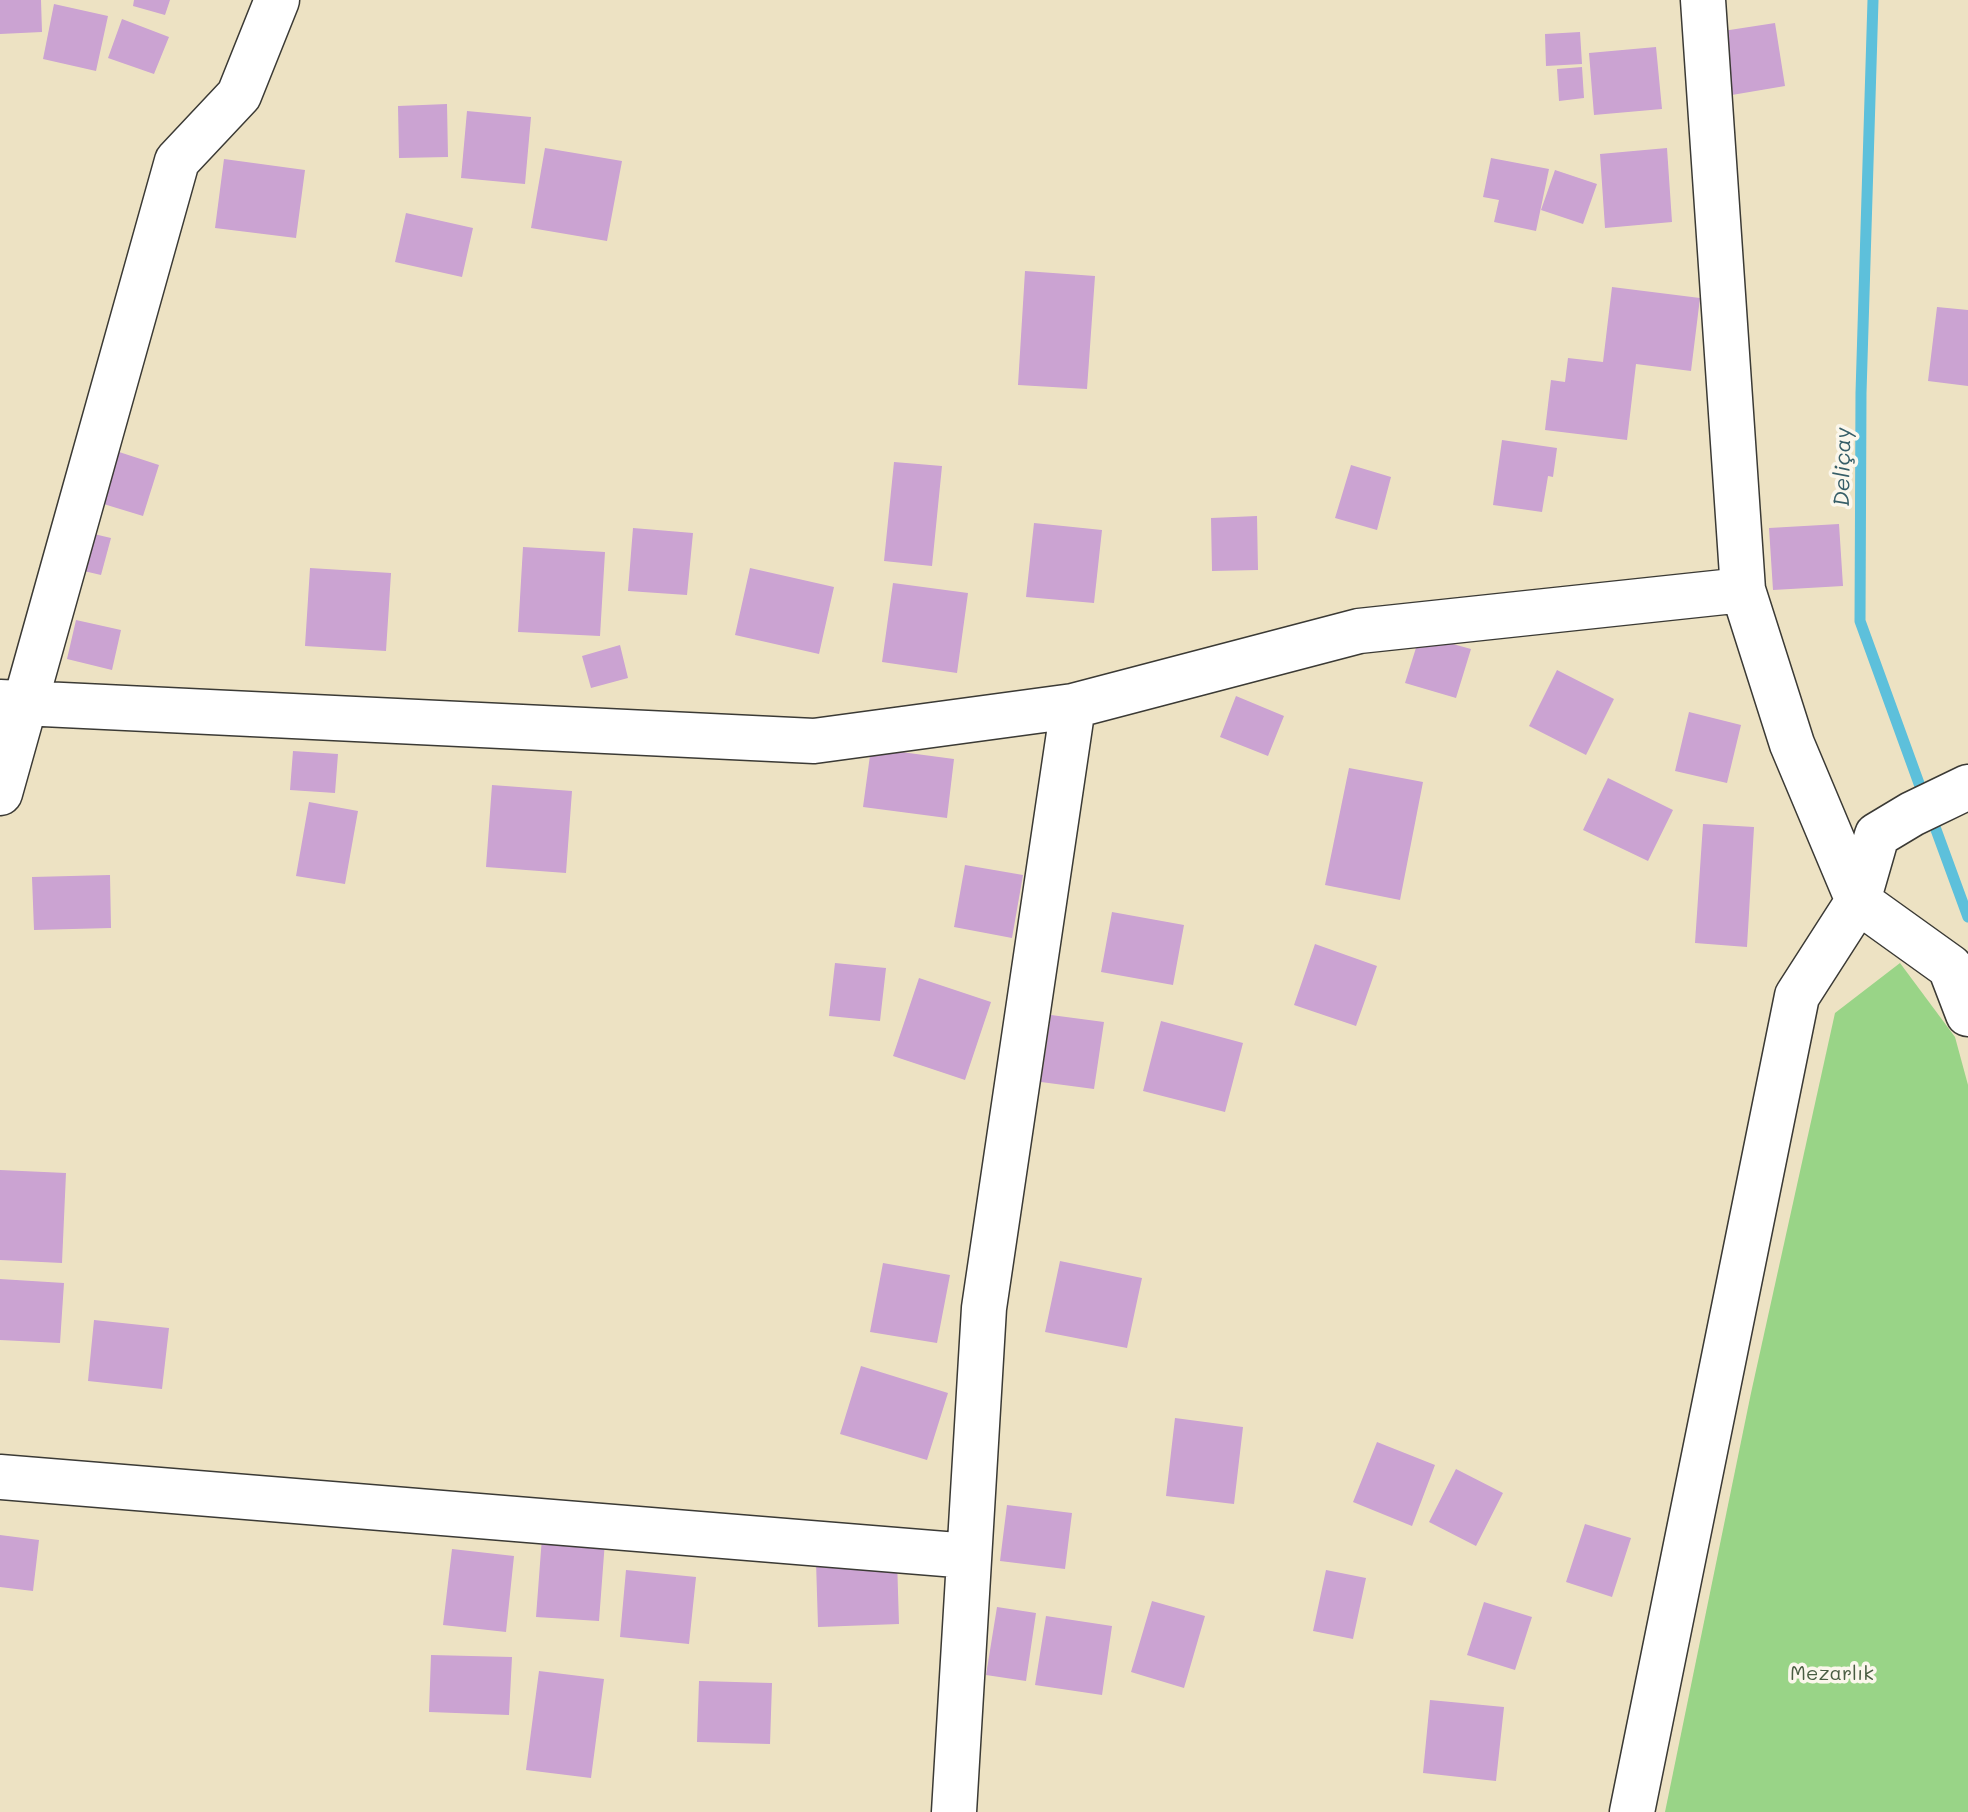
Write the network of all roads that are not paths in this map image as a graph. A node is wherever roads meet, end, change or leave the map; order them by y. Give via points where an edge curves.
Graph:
1 (277, 0) edge
2 (1703, 0) edge
3 (1743, 590) junction
4 (13, 702) edge
5 (1073, 706) junction
6 (1968, 787) edge
7 (0, 793) edge
8 (1858, 901) junction
9 (1968, 1014) edge
10 (0, 1477) edge
11 (969, 1556) junction
12 (954, 1812) edge
13 (1632, 1812) edge

1 - 4 street via 239,95 177,161
2 - 3 street
3 - 5 street via 1359,631
3 - 8 street via 1792,744
4 - 5 street via 814,741
4 - 7 street
5 - 11 street via 984,1308
6 - 8 street via 1877,835
8 - 9 street via 1950,967
8 - 13 street via 1797,996
10 - 11 street
11 - 12 street

